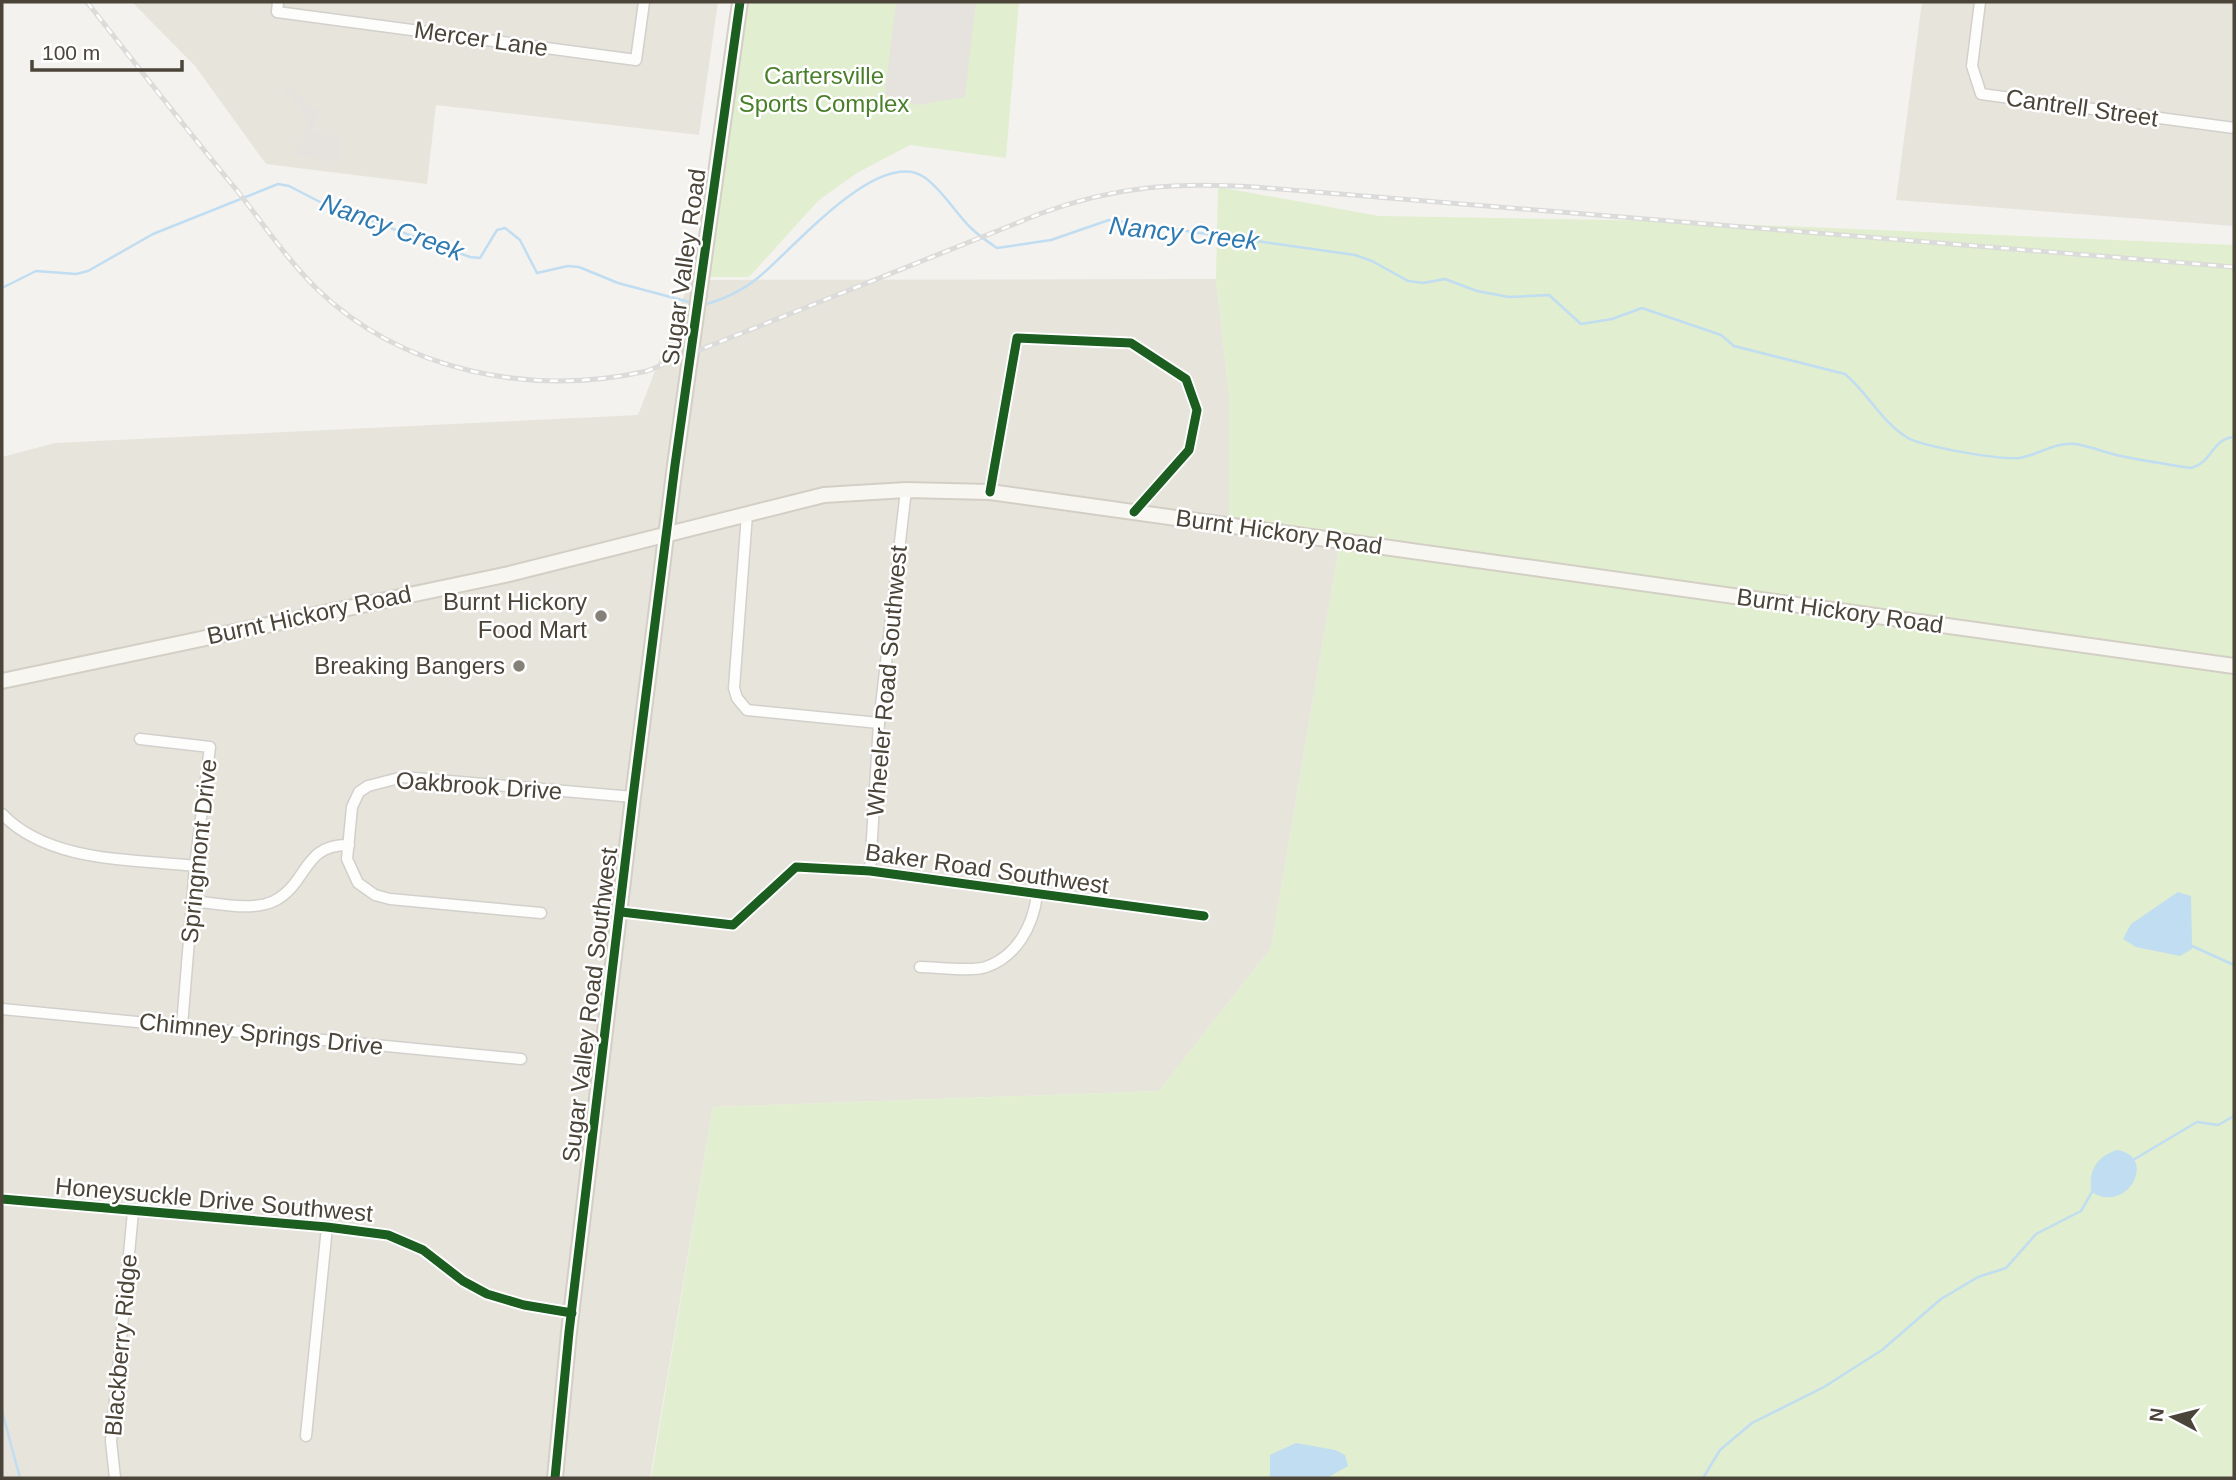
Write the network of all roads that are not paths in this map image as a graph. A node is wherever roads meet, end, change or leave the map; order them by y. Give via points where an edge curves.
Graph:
1 (278, 2) edge
2 (644, 2) edge
3 (740, 2) edge
4 (1980, 2) edge
5 (2234, 128) edge
6 (905, 490) junction
7 (990, 492) junction
8 (1134, 512) junction
9 (747, 513) junction
10 (666, 537) junction
11 (2234, 666) edge
12 (2, 681) edge
13 (879, 723) junction
14 (140, 739) dead end
15 (633, 797) junction
16 (2, 814) edge
17 (349, 845) junction
18 (195, 866) junction
19 (870, 871) junction
20 (1037, 895) junction
21 (192, 901) junction
22 (621, 912) junction
23 (541, 913) dead end
24 (1203, 916) dead end
25 (920, 967) dead end
26 (2, 1009) edge
27 (182, 1026) junction
28 (521, 1059) dead end
29 (2, 1199) edge
30 (134, 1212) junction
31 (327, 1227) junction
32 (572, 1313) junction
33 (306, 1436) dead end
34 (115, 1478) edge
35 (555, 1478) edge

1 - 2 street, Mercer Lane via 277,12 636,60
3 - 10 main road, Sugar Valley Road
4 - 5 street, Cantrell Street via 1972,66 1981,94
6 - 7 main road, Burnt Hickory Road
6 - 9 main road, Burnt Hickory Road via 824,495
6 - 13 street, Wheeler Road Southwest
7 - 8 main road, Burnt Hickory Road
7 - 8 street via 1017,338 1131,343 1186,379 1197,410 1189,450
8 - 11 main road, Burnt Hickory Road
9 - 10 main road, Burnt Hickory Road
9 - 13 street via 734,688 737,698 747,710
10 - 12 main road, Burnt Hickory Road
10 - 15 main road, Sugar Valley Road Southwest
13 - 19 street, Wheeler Road Southwest
14 - 18 street, Springmont Drive via 210,747
15 - 17 street, Oakbrook Drive via 386,779 359,792 352,807
15 - 22 main road, Sugar Valley Road Southwest
16 - 18 street via 35,836 69,850
17 - 21 street via 332,845 316,853 292,889 274,901 246,906
17 - 23 street, Oakbrook Drive via 347,859 352,872 358,883 375,895
18 - 21 street, Springmont Drive
19 - 20 street, Baker Road Southwest
19 - 22 street, Baker Road Southwest via 796,867 733,925
20 - 24 street, Baker Road Southwest
20 - 25 street via 1034,916 1016,948 985,968
21 - 27 street, Springmont Drive
22 - 32 main road, Sugar Valley Road Southwest
26 - 27 street, Chimney Springs Drive
27 - 28 street, Chimney Springs Drive
29 - 30 street, Honeysuckle Drive Southwest
30 - 31 street, Honeysuckle Drive Southwest
30 - 34 street, Blackberry Ridge via 111,1441
31 - 32 street, Honeysuckle Drive Southwest via 406,1241 487,1294
31 - 33 street
32 - 35 main road, Sugar Valley Road Southwest

